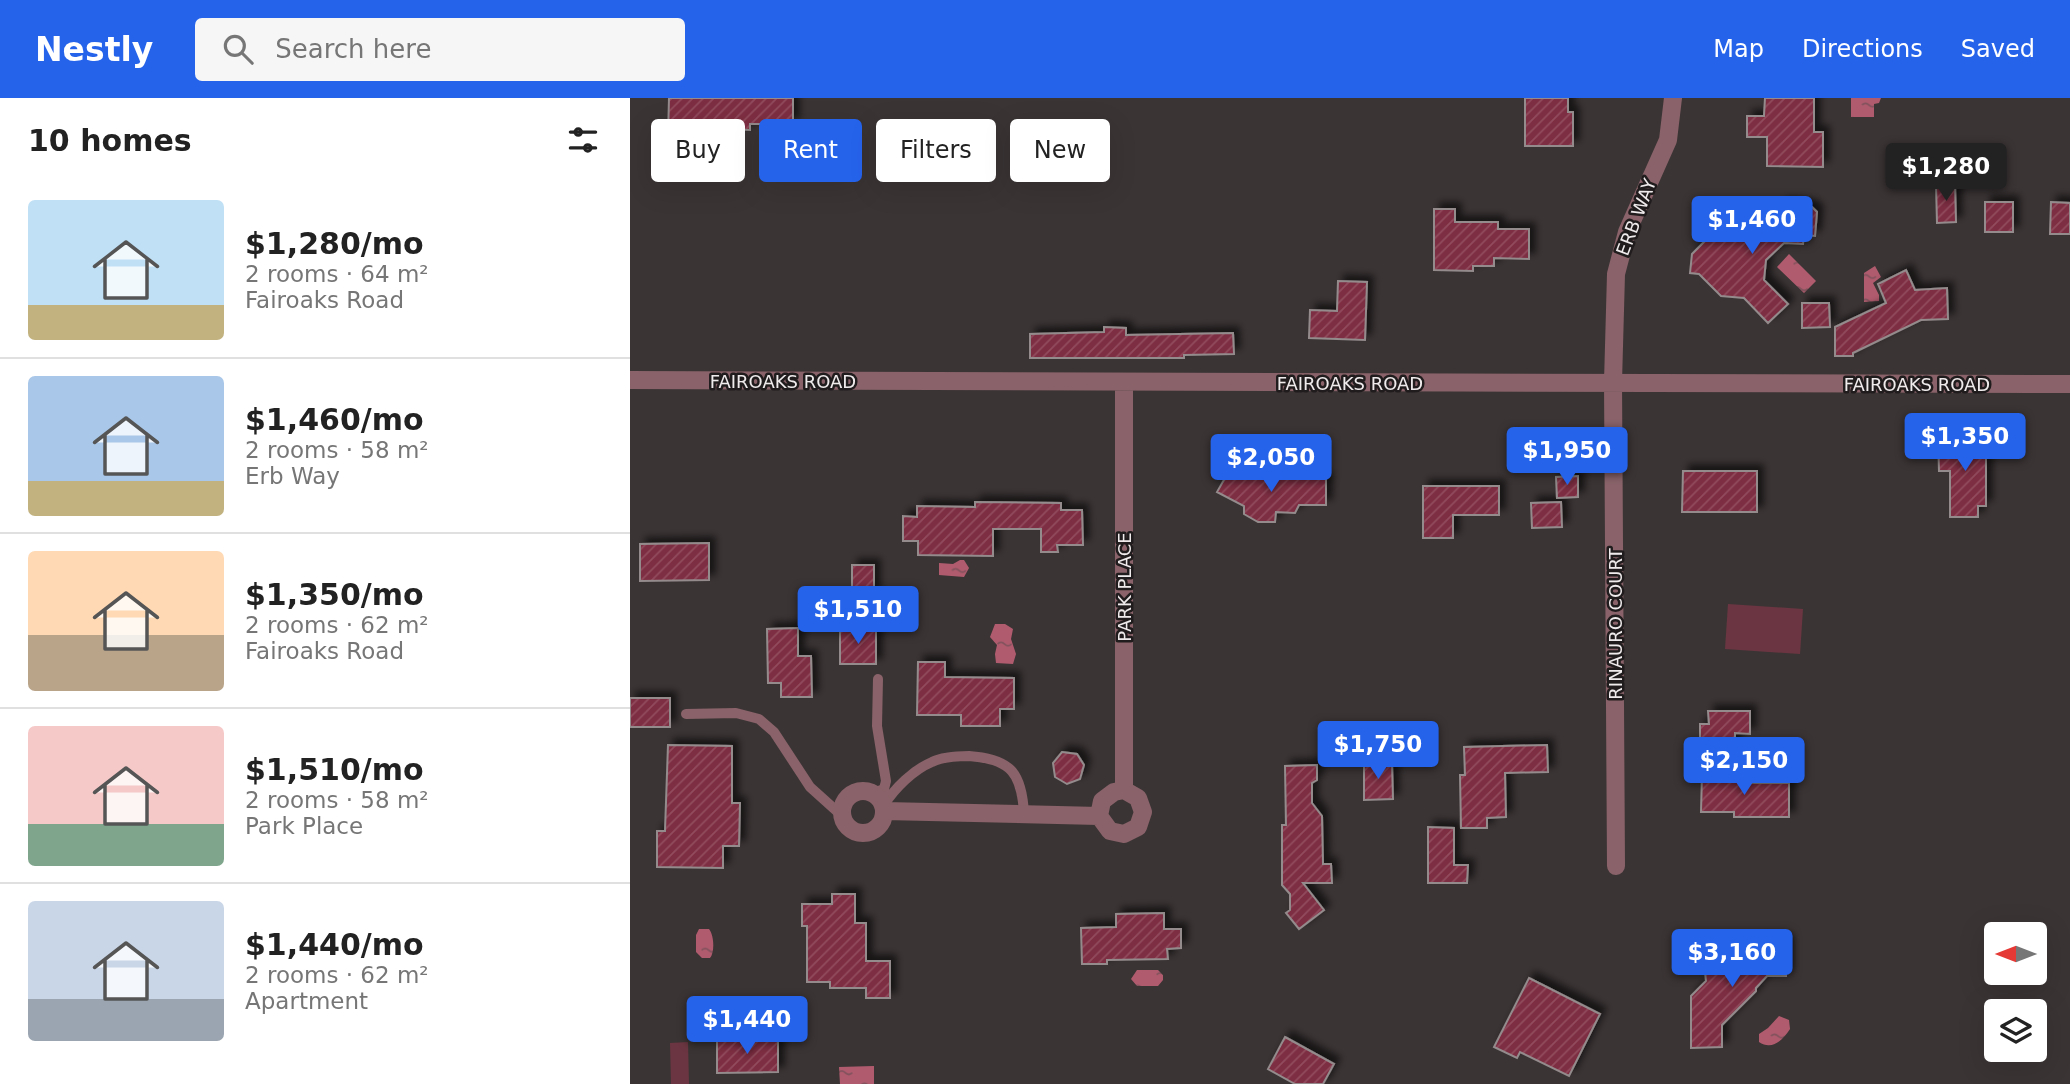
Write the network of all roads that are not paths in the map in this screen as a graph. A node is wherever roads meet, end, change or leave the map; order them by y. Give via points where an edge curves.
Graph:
1 (1673, 98) edge
2 (630, 380) edge
3 (1613, 382) junction
4 (1124, 384) junction
5 (2070, 384) edge
6 (878, 679) dead end
7 (686, 714) dead end
8 (1124, 790) junction
9 (881, 803) junction
10 (841, 814) junction
11 (1024, 814) junction
12 (1100, 816) junction
13 (1616, 866) dead end

1 - 3 street, ERB WAY via 1668,140 1626,232 1616,274
2 - 4 street, FAIROAKS ROAD
3 - 4 street, FAIROAKS ROAD
3 - 5 street, FAIROAKS ROAD
3 - 13 street, RINAURO COURT
4 - 8 street, PARK PLACE
6 - 9 lane via 878,744 886,780
7 - 10 lane via 736,713 758,719 774,732 810,787
8 - 12 street via 1102,802
8 - 12 street via 1138,798 1143,812 1138,827 1124,834 1110,831
9 - 10 street via 858,791 845,799
9 - 10 street via 881,825 868,834 853,832
9 - 11 street
9 - 11 lane via 933,761 962,756 993,758 1017,778
11 - 12 street

